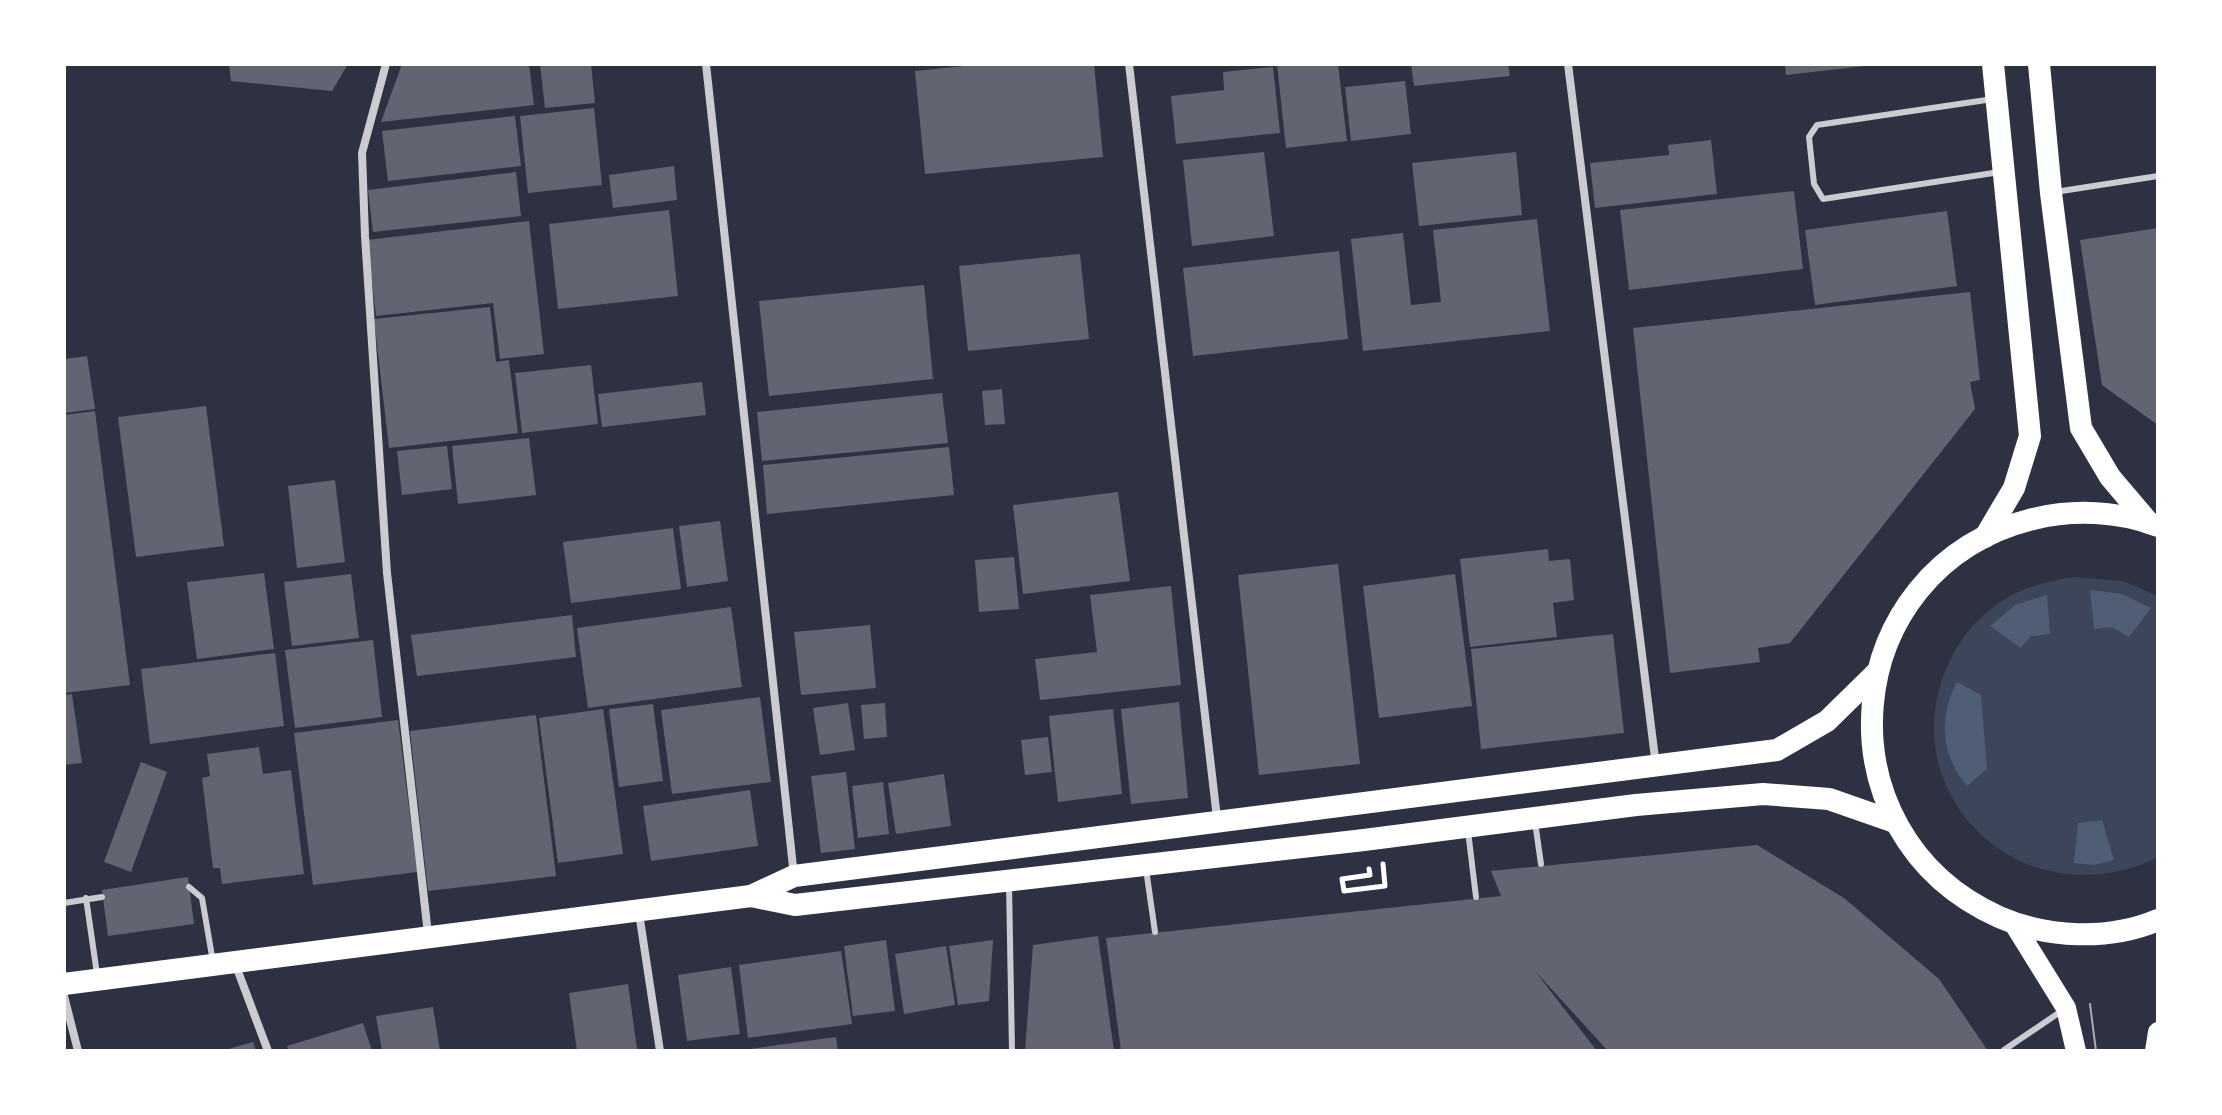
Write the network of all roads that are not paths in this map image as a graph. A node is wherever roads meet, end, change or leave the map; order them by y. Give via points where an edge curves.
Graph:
1 (386, 64) edge
2 (706, 64) edge
3 (1129, 64) edge
4 (1568, 64) edge
5 (1993, 64) edge
6 (2039, 64) edge
7 (1997, 99) junction
8 (2003, 171) junction
9 (2158, 176) edge
10 (2051, 193) junction
11 (2153, 524) edge
12 (1985, 537) junction
13 (1877, 672) junction
14 (1656, 766) junction
15 (1535, 819) junction
16 (1217, 820) junction
17 (1895, 822) junction
18 (1467, 827) junction
19 (1541, 864) dead end
20 (1146, 865) junction
21 (794, 876) junction
22 (1009, 881) junction
23 (189, 887) dead end
24 (751, 896) junction
25 (102, 897) dead end
26 (1476, 897) dead end
27 (86, 898) junction
28 (64, 903) edge
29 (639, 912) junction
30 (2158, 920) edge
31 (2014, 924) junction
32 (1155, 932) dead end
33 (429, 938) junction
34 (224, 964) junction
35 (98, 980) junction
36 (64, 984) edge
37 (64, 996) edge
38 (2066, 1008) junction
39 (2004, 1050) edge
40 (78, 1051) edge
41 (268, 1051) edge
42 (660, 1051) edge
43 (1012, 1051) edge
44 (2076, 1051) edge

1 - 33 street via 362,153 365,236 387,573
2 - 21 street
3 - 16 street
4 - 14 street
5 - 7 highway
6 - 10 highway
7 - 8 highway
7 - 8 lane via 1817,125 1809,137 1814,184 1823,199
8 - 12 highway via 2030,436 2014,488
9 - 10 lane
10 - 11 highway via 2081,428 2110,477
11 - 12 highway via 2116,515 2049,515
12 - 13 highway via 1916,593
13 - 14 highway via 1827,721 1777,750
13 - 17 highway via 1873,755
14 - 16 highway
15 - 17 highway via 1763,794 1829,799
15 - 18 highway
15 - 19 lane
16 - 21 highway
17 - 31 highway via 1945,885
18 - 20 highway
18 - 26 lane
20 - 22 highway
20 - 32 lane
21 - 24 highway
22 - 24 highway via 795,905
22 - 43 lane
23 - 34 lane via 202,898
24 - 29 highway
25 - 27 lane
27 - 28 lane
27 - 35 lane
29 - 33 highway
29 - 42 street
30 - 31 highway via 2081,935
31 - 38 main road
33 - 34 highway
34 - 35 highway
34 - 41 street
35 - 36 highway
37 - 40 street
38 - 39 lane
38 - 44 main road

